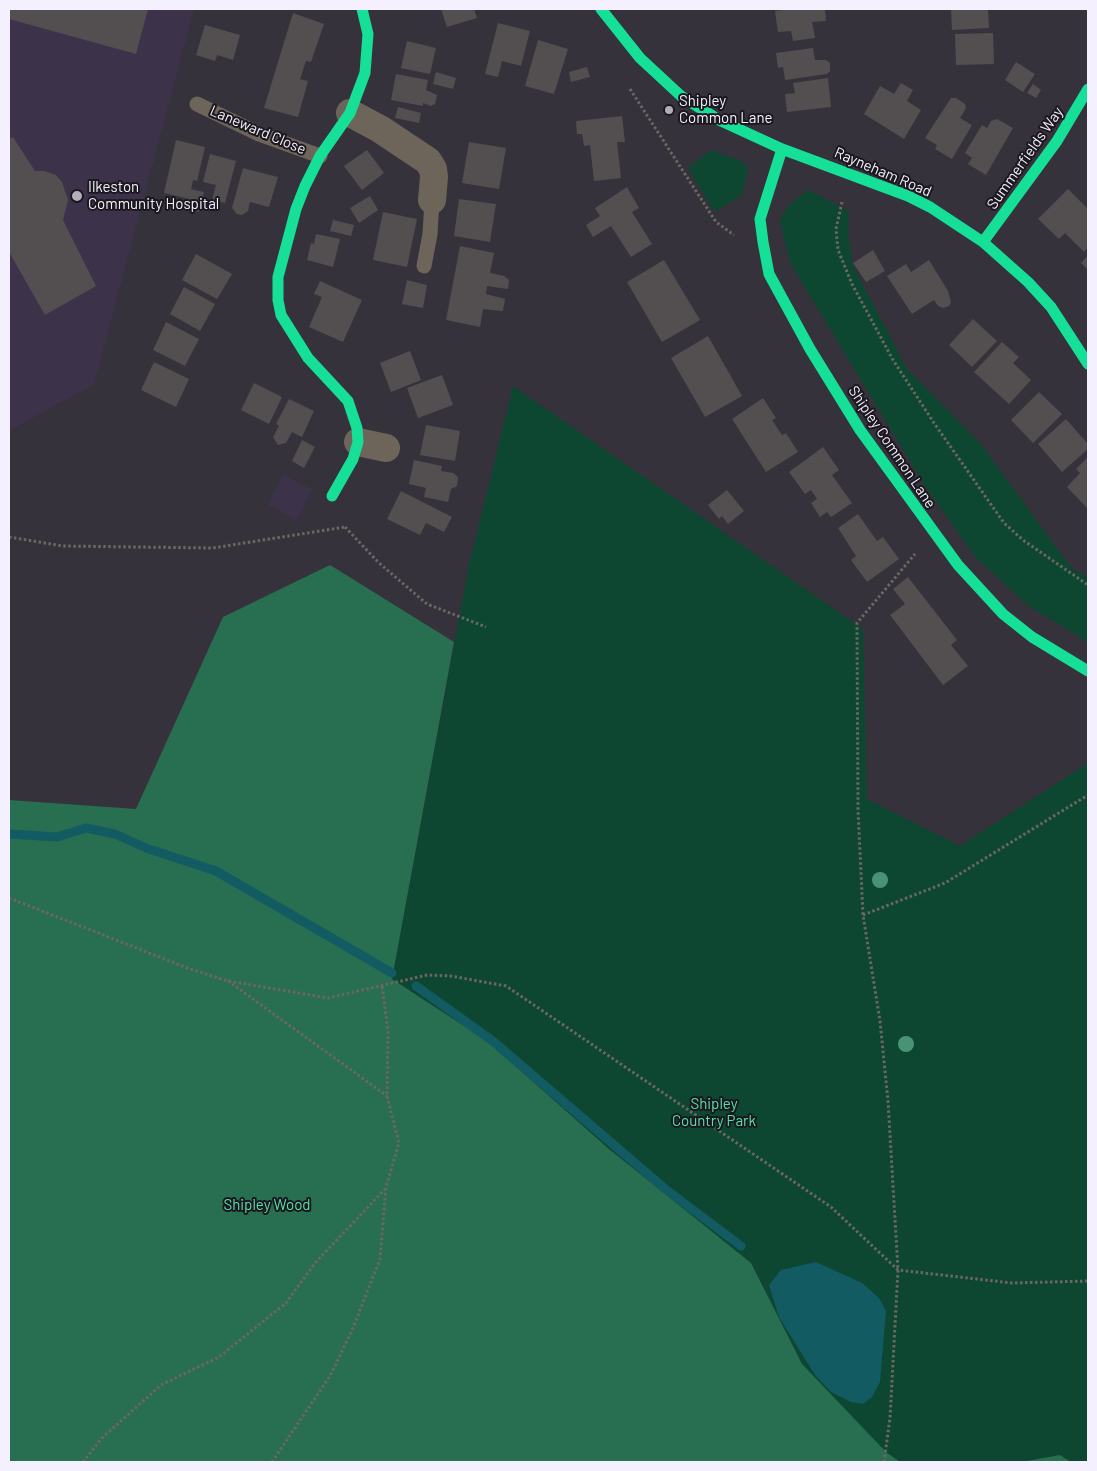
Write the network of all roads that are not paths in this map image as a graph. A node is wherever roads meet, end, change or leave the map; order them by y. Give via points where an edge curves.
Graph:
1 (362, 9) edge
2 (600, 9) edge
3 (1088, 89) edge
4 (197, 104) dead end
5 (350, 113) junction
6 (782, 149) junction
7 (320, 156) junction
8 (432, 200) joint
9 (983, 242) junction
10 (424, 266) dead end
11 (1088, 364) edge
12 (358, 442) junction
13 (386, 448) dead end
14 (332, 496) road end
15 (1088, 671) edge

1 - 5 street, Laneward Close via 368,34 366,66
2 - 6 street via 640,58 681,96 720,120
3 - 9 street, Summerfields Way via 1053,148
4 - 7 lane, Laneward Close via 259,134
5 - 7 street, Laneward Close
5 - 8 street via 428,161 434,177
6 - 9 street, Rayneham Road via 850,172 930,207
6 - 15 street, Shipley Common Lane via 760,219 769,274 810,349 860,430 932,534 1003,614 1032,637
7 - 12 street, Laneward Close via 296,209 278,277 278,300 280,315 308,358 348,401 358,428
8 - 10 lane
9 - 11 street, Rayneham Road via 1051,307
12 - 13 street
12 - 14 street

